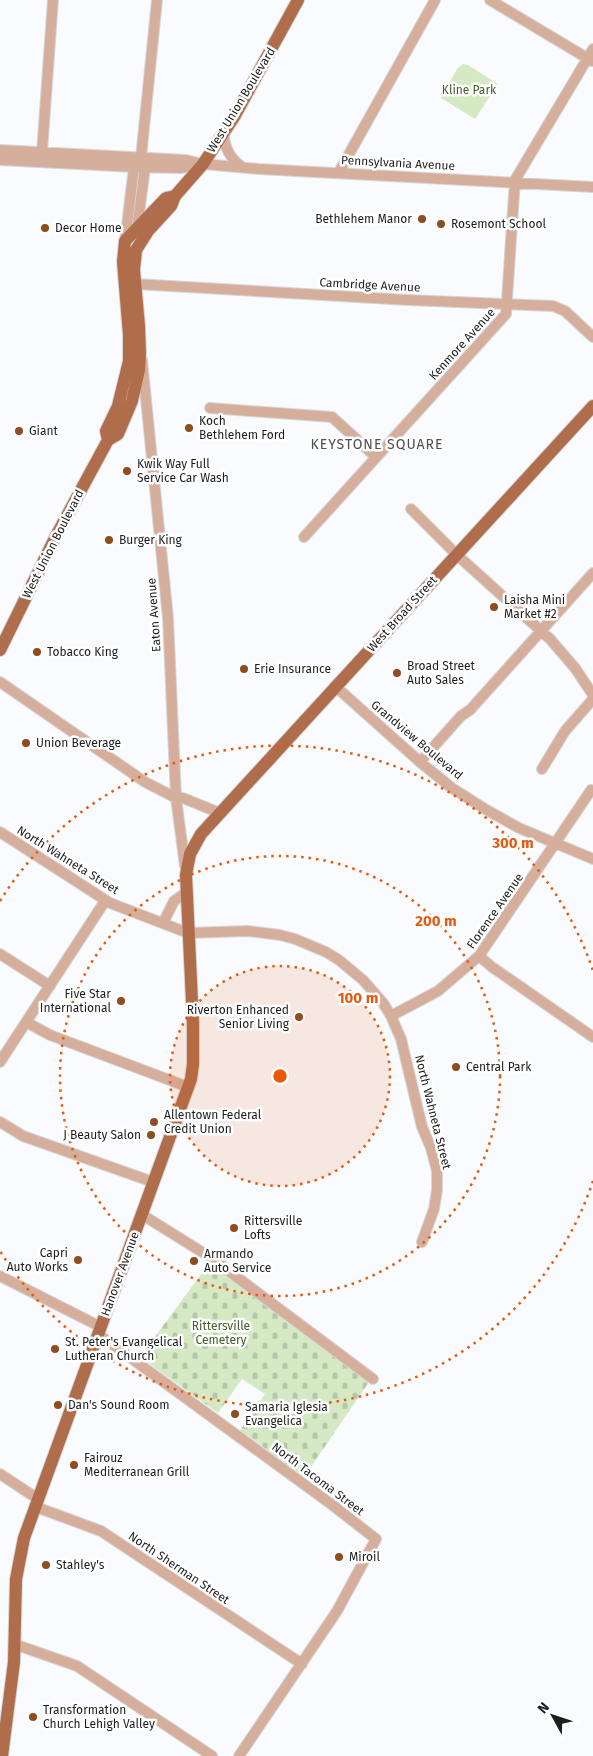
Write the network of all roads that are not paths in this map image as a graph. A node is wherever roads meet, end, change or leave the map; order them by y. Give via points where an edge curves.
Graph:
1 (53, 0) edge
2 (158, 0) edge
3 (298, 0) edge
4 (435, 0) edge
5 (490, 0) edge
6 (591, 56) edge
7 (223, 133) junction
8 (0, 150) edge
9 (42, 152) junction
10 (0, 160) edge
11 (140, 164) junction
12 (202, 164) junction
13 (243, 167) junction
14 (339, 172) junction
15 (514, 183) junction
16 (593, 187) edge
17 (175, 196) junction
18 (137, 228) junction
19 (125, 241) junction
20 (136, 250) junction
21 (135, 284) junction
22 (507, 305) junction
23 (593, 337) edge
24 (140, 354) junction
25 (593, 406) edge
26 (210, 408) dead end
27 (108, 440) junction
28 (376, 457) junction
29 (411, 509) dead end
30 (304, 536) dead end
31 (456, 554) junction
32 (592, 575) edge
33 (541, 631) junction
34 (0, 650) edge
35 (0, 682) edge
36 (335, 686) junction
37 (593, 697) edge
38 (420, 762) junction
39 (542, 770) dead end
40 (591, 790) dead end
41 (176, 798) junction
42 (220, 813) junction
43 (211, 823) joint
44 (0, 832) edge
45 (556, 843) junction
46 (593, 859) edge
47 (186, 875) junction
48 (187, 892) junction
49 (105, 901) junction
50 (163, 923) junction
51 (188, 933) junction
52 (0, 954) edge
53 (480, 956) junction
54 (50, 986) junction
55 (391, 1016) junction
56 (26, 1022) junction
57 (593, 1037) edge
58 (0, 1062) edge
59 (188, 1087) junction
60 (0, 1122) edge
61 (153, 1182) junction
62 (142, 1214) junction
63 (422, 1242) dead end
64 (0, 1276) edge
65 (100, 1331) junction
66 (374, 1379) dead end
67 (0, 1474) edge
68 (37, 1503) junction
69 (14, 1644) junction
70 (302, 1664) junction
71 (2, 1739) edge
72 (2, 1756) edge
73 (212, 1756) edge
74 (239, 1756) edge

1 - 9 street
2 - 11 street
3 - 7 main road, West Union Boulevard
4 - 14 street
5 - 6 street
6 - 15 street, Kenmore Avenue
7 - 12 main road, West Union Boulevard
7 - 13 street via 229,156
8 - 9 street, Pennsylvania Avenue
9 - 11 street, Pennsylvania Avenue
10 - 11 street, Pennsylvania Avenue
11 - 12 street, Pennsylvania Avenue via 186,160
11 - 18 street
11 - 19 street
12 - 13 street, Pennsylvania Avenue
12 - 17 main road, West Union Boulevard
13 - 14 street, Pennsylvania Avenue
14 - 15 street, Pennsylvania Avenue
15 - 16 street, Pennsylvania Avenue
15 - 22 street, Kenmore Avenue
17 - 18 main road, West Union Boulevard via 166,198
17 - 20 main road, West Union Boulevard via 171,206
18 - 19 main road, West Union Boulevard
18 - 20 street
19 - 27 main road, West Union Boulevard via 123,276 129,361 118,406 106,431
20 - 21 main road, West Union Boulevard
21 - 22 street, Cambridge Avenue
21 - 24 main road, West Union Boulevard
22 - 23 street, Cambridge Avenue via 558,308
22 - 28 street, Kenmore Avenue via 506,314
24 - 27 main road, West Union Boulevard via 132,401 118,434
24 - 41 street, Eaton Avenue via 145,374 168,618
25 - 31 main road, West Broad Street
26 - 28 street via 332,417
27 - 34 main road, West Union Boulevard
28 - 30 street, Kenmore Avenue
29 - 31 street
31 - 33 street
31 - 36 main road, West Broad Street
32 - 33 street
33 - 37 street via 563,653
33 - 38 street
35 - 41 street via 145,782
36 - 38 street, Grandview Boulevard
36 - 42 main road, West Broad Street
37 - 39 street via 565,731
38 - 45 street, Grandview Boulevard via 485,810
40 - 45 street, Florence Avenue
41 - 42 street
41 - 47 street, Eaton Avenue
42 - 43 main road, West Broad Street
43 - 47 main road, Hanover Avenue via 194,846
44 - 49 street, North Wahneta Street
45 - 46 street, Grandview Boulevard
45 - 53 street, Florence Avenue
47 - 48 main road, Hanover Avenue
48 - 50 street via 174,901
48 - 51 main road, Hanover Avenue
49 - 50 street, North Wahneta Street
49 - 54 street
50 - 51 street, North Wahneta Street
51 - 55 street, North Wahneta Street via 264,932 310,944 352,970
51 - 59 main road, Hanover Avenue via 194,1052
52 - 54 street
53 - 55 street, Florence Avenue via 438,991
53 - 57 street
54 - 56 street
55 - 63 street, North Wahneta Street via 406,1054 422,1127 437,1171 434,1208
56 - 58 street
56 - 59 street via 50,1035
59 - 61 main road, Hanover Avenue
60 - 61 street via 23,1136
61 - 62 main road, Hanover Avenue
62 - 65 main road, Hanover Avenue
62 - 66 street via 210,1256
64 - 65 street, North Tacoma Street
65 - 68 main road, Hanover Avenue
65 - 70 street, North Tacoma Street via 376,1539 338,1611
67 - 68 street, North Sherman Street
68 - 69 main road, Hanover Avenue via 18,1564
68 - 70 street, North Sherman Street via 101,1531
69 - 71 main road, Hanover Avenue
69 - 73 street via 77,1666
70 - 74 street
71 - 72 main road, Hanover Avenue

